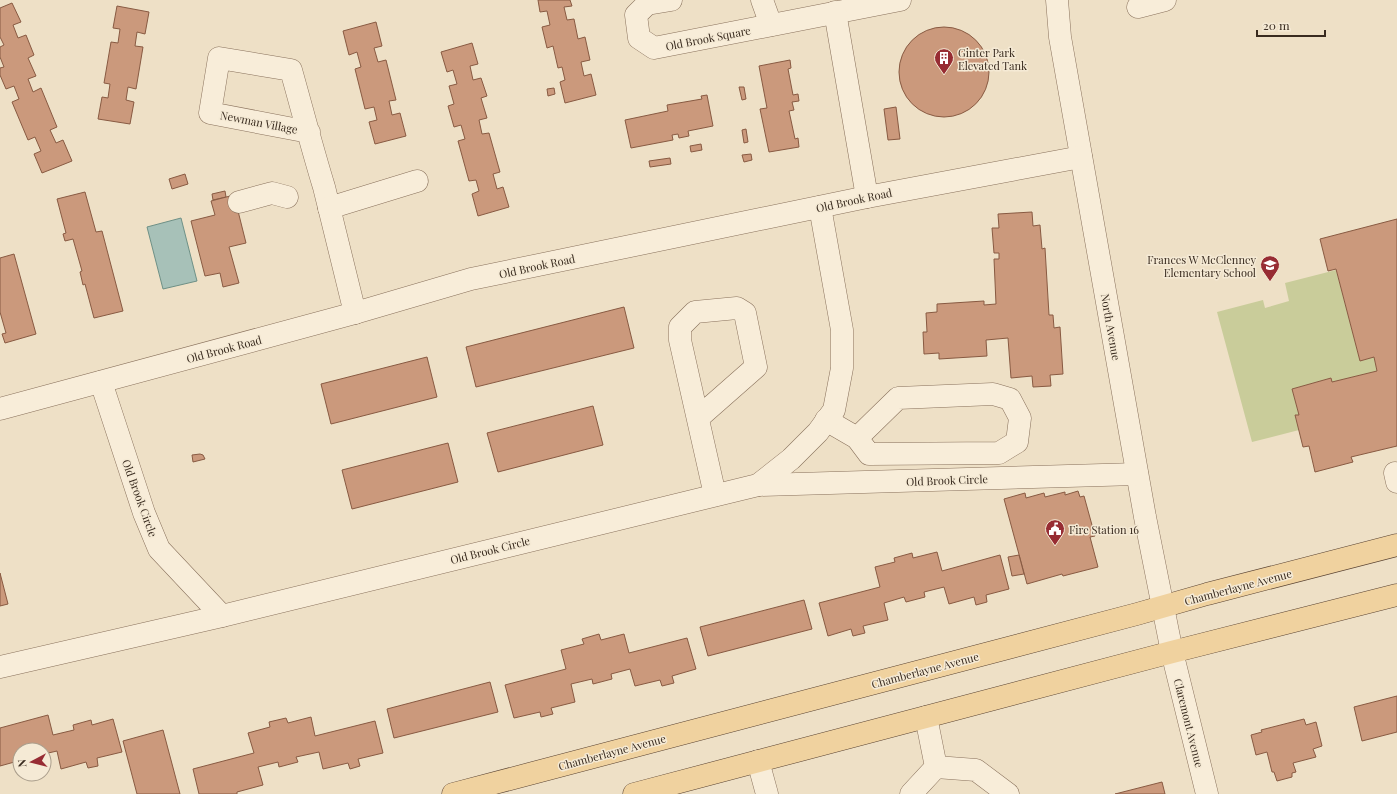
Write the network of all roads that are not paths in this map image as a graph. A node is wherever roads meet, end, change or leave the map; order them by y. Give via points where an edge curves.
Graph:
1 (670, 0) edge
2 (762, 0) edge
3 (900, 0) edge
4 (1057, 0) edge
5 (1165, 0) edge
6 (1138, 7) dead end
7 (834, 12) junction
8 (771, 25) junction
9 (309, 132) junction
10 (1082, 157) junction
11 (417, 182) dead end
12 (287, 197) dead end
13 (867, 197) junction
14 (239, 202) dead end
15 (820, 207) junction
16 (329, 208) junction
17 (355, 313) junction
18 (101, 382) junction
19 (0, 410) edge
20 (698, 418) junction
21 (826, 420) junction
22 (857, 438) junction
23 (1137, 474) junction
24 (758, 485) junction
25 (715, 495) junction
26 (1397, 544) edge
27 (1397, 595) edge
28 (1163, 607) junction
29 (222, 616) junction
30 (1172, 652) junction
31 (0, 667) edge
32 (926, 718) junction
33 (758, 761) junction
34 (936, 767) junction
35 (453, 794) edge
36 (634, 794) edge
37 (767, 794) edge
38 (910, 794) edge
39 (1008, 794) edge
40 (1206, 794) edge

1 - 8 street, Old Brook Square via 648,4 636,15 640,38 654,48
2 - 8 street
3 - 7 street, Old Brook Square
4 - 10 street, North Avenue via 1060,37
5 - 6 street
7 - 8 street, Old Brook Square
7 - 13 street
9 - 9 street, Newman Village via 291,70 220,58 210,113
9 - 16 street, Newman Village
10 - 13 street, Old Brook Road
10 - 23 street, North Avenue
11 - 16 street
12 - 14 street via 272,193
13 - 15 street, Old Brook Road
15 - 17 street, Old Brook Road via 471,279
15 - 21 street, Old Brook Circle via 842,330 842,368 834,410
16 - 17 street, Newman Village
17 - 18 street, Old Brook Road
18 - 19 street, Old Brook Road
18 - 29 street, Old Brook Circle via 144,514 159,549
20 - 20 street via 680,340 680,327 694,312 737,308 745,313 756,367
20 - 25 street
21 - 22 street
21 - 24 street, Old Brook Circle via 818,432 791,459
22 - 22 street via 869,454 999,453 1017,442 1020,418 1010,399 993,394 898,398
23 - 24 street, Old Brook Circle
23 - 28 street, North Avenue
24 - 25 street, Old Brook Circle
25 - 29 street, Old Brook Circle
26 - 28 main road, Chamberlayne Avenue
27 - 30 main road
28 - 30 street, North Avenue
28 - 35 main road, Chamberlayne Avenue
29 - 31 street, Old Brook Circle
30 - 32 main road
30 - 40 street, Claremont Avenue
32 - 33 main road
32 - 34 street
33 - 36 main road
33 - 37 street
34 - 38 street
34 - 39 street via 976,770

